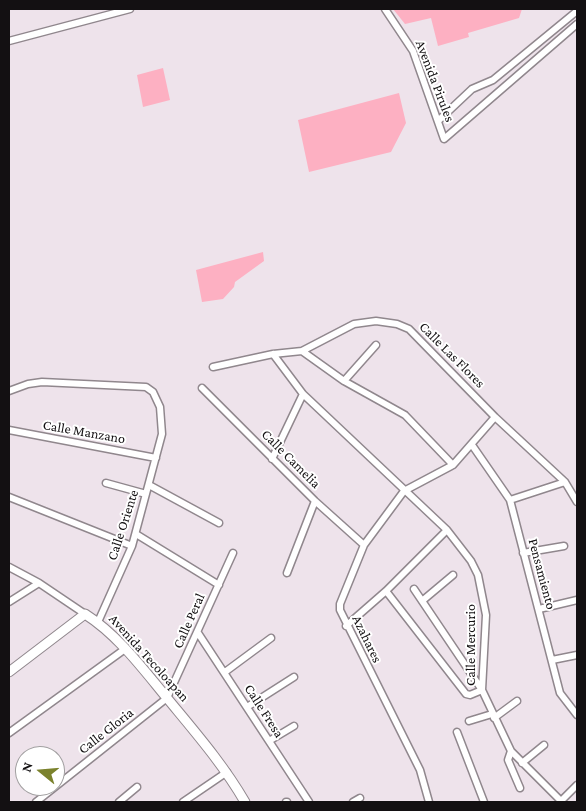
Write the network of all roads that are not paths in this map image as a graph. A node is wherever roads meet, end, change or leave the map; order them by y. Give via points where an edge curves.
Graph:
1 (130, 9) edge
2 (385, 9) edge
3 (577, 11) edge
4 (577, 24) edge
5 (9, 41) edge
6 (529, 51) junction
7 (535, 58) junction
8 (438, 121) junction
9 (376, 345) dead end
10 (302, 351) junction
11 (273, 354) junction
12 (213, 367) dead end
13 (344, 382) junction
14 (202, 388) dead end
15 (9, 391) edge
16 (303, 394) junction
17 (497, 418) junction
18 (9, 430) edge
19 (472, 445) junction
20 (156, 458) junction
21 (272, 459) junction
22 (453, 465) junction
23 (565, 482) junction
24 (106, 483) dead end
25 (149, 485) junction
26 (404, 491) junction
27 (146, 494) junction
28 (9, 497) edge
29 (510, 500) junction
30 (315, 501) junction
31 (577, 502) edge
32 (218, 523) dead end
33 (447, 530) junction
34 (136, 534) junction
35 (364, 545) junction
36 (132, 546) junction
37 (564, 546) dead end
38 (233, 553) dead end
39 (523, 554) junction
40 (9, 567) edge
41 (287, 574) dead end
42 (453, 575) dead end
43 (39, 582) junction
44 (219, 584) junction
45 (414, 589) dead end
46 (386, 591) junction
47 (577, 600) edge
48 (422, 601) junction
49 (9, 602) edge
50 (539, 609) junction
51 (86, 614) junction
52 (98, 622) junction
53 (346, 626) junction
54 (198, 633) junction
55 (272, 638) dead end
56 (125, 650) junction
57 (577, 655) edge
58 (552, 660) junction
59 (9, 672) edge
60 (225, 672) junction
61 (294, 677) dead end
62 (482, 690) junction
63 (167, 698) junction
64 (517, 701) dead end
65 (247, 707) junction
66 (577, 715) edge
67 (493, 716) junction
68 (469, 721) dead end
69 (294, 726) dead end
70 (457, 732) dead end
71 (9, 733) edge
72 (270, 742) junction
73 (544, 745) dead end
74 (511, 751) junction
75 (522, 763) junction
76 (227, 772) junction
77 (577, 785) edge
78 (137, 787) dead end
79 (520, 788) dead end
80 (360, 798) dead end
81 (36, 802) edge
82 (119, 802) edge
83 (184, 802) edge
84 (245, 802) edge
85 (308, 802) edge
86 (353, 802) edge
87 (429, 802) edge
88 (484, 802) edge
89 (561, 802) edge

1 - 5 street
2 - 8 street, Avenida Pirules via 413,51
3 - 6 street
4 - 7 street
6 - 7 street
6 - 8 street via 493,80 472,89
7 - 8 street, Avenida Pirules via 444,138
9 - 13 street
10 - 11 street
10 - 13 street
10 - 17 street, Calle Las Flores via 354,324 376,321 397,324 409,329
11 - 12 street
11 - 16 street, Calle Mercurio
13 - 22 street via 405,415
14 - 21 street, Calle Camelia
15 - 20 street, Calle Oriente via 42,382 146,387 153,392 160,407 162,434
16 - 21 street
16 - 26 street, Calle Mercurio
17 - 19 street
17 - 23 street, Calle Las Flores
18 - 20 street, Calle Manzano
19 - 22 street
19 - 29 street, Pensamiento
20 - 25 street, Calle Oriente
21 - 30 street, Calle Camelia
22 - 26 street
23 - 29 street
23 - 31 street, Calle Las Flores
24 - 27 street
25 - 27 street, Calle Oriente
25 - 32 street
26 - 33 street, Calle Mercurio
26 - 35 street, Azahares
27 - 34 street, Calle Oriente
28 - 36 street
29 - 39 street, Pensamiento
30 - 35 street, Calle Camelia
30 - 41 street
33 - 46 street
33 - 62 street, Calle Mercurio via 471,561 483,594 486,615
34 - 36 street, Calle Oriente
34 - 44 street
35 - 53 street, Azahares via 340,604
36 - 52 street, Calle Oriente
37 - 39 street
38 - 44 street, Calle Peral
39 - 50 street, Pensamiento
40 - 43 street
42 - 48 street
43 - 49 street
43 - 51 street
44 - 54 street, Calle Peral
45 - 48 street
46 - 53 street
46 - 62 street via 466,694 470,696
47 - 50 street
48 - 62 street
50 - 58 street, Pensamiento
51 - 52 street, Avenida Tecoloapan
51 - 59 street
52 - 56 street, Avenida Tecoloapan
53 - 87 street, Azahares via 420,770
54 - 60 street, Calle Fresa
54 - 63 street, Calle Peral
55 - 60 street
56 - 63 street, Avenida Tecoloapan
56 - 71 street
57 - 58 street
58 - 66 street, Pensamiento via 560,693
60 - 65 street, Calle Fresa
61 - 65 street
62 - 67 street, Calle Mercurio
63 - 76 street, Avenida Tecoloapan
63 - 81 street, Calle Gloria
64 - 67 street
65 - 72 street, Calle Fresa
67 - 68 street
67 - 74 street, Calle Mercurio
69 - 72 street
70 - 88 street
72 - 85 street, Calle Fresa
73 - 75 street
74 - 75 street, Calle Mercurio
74 - 79 street via 508,760
75 - 89 street, Calle Mercurio
76 - 83 street
76 - 84 street, Avenida Tecoloapan
77 - 89 street
78 - 82 street
80 - 86 street

